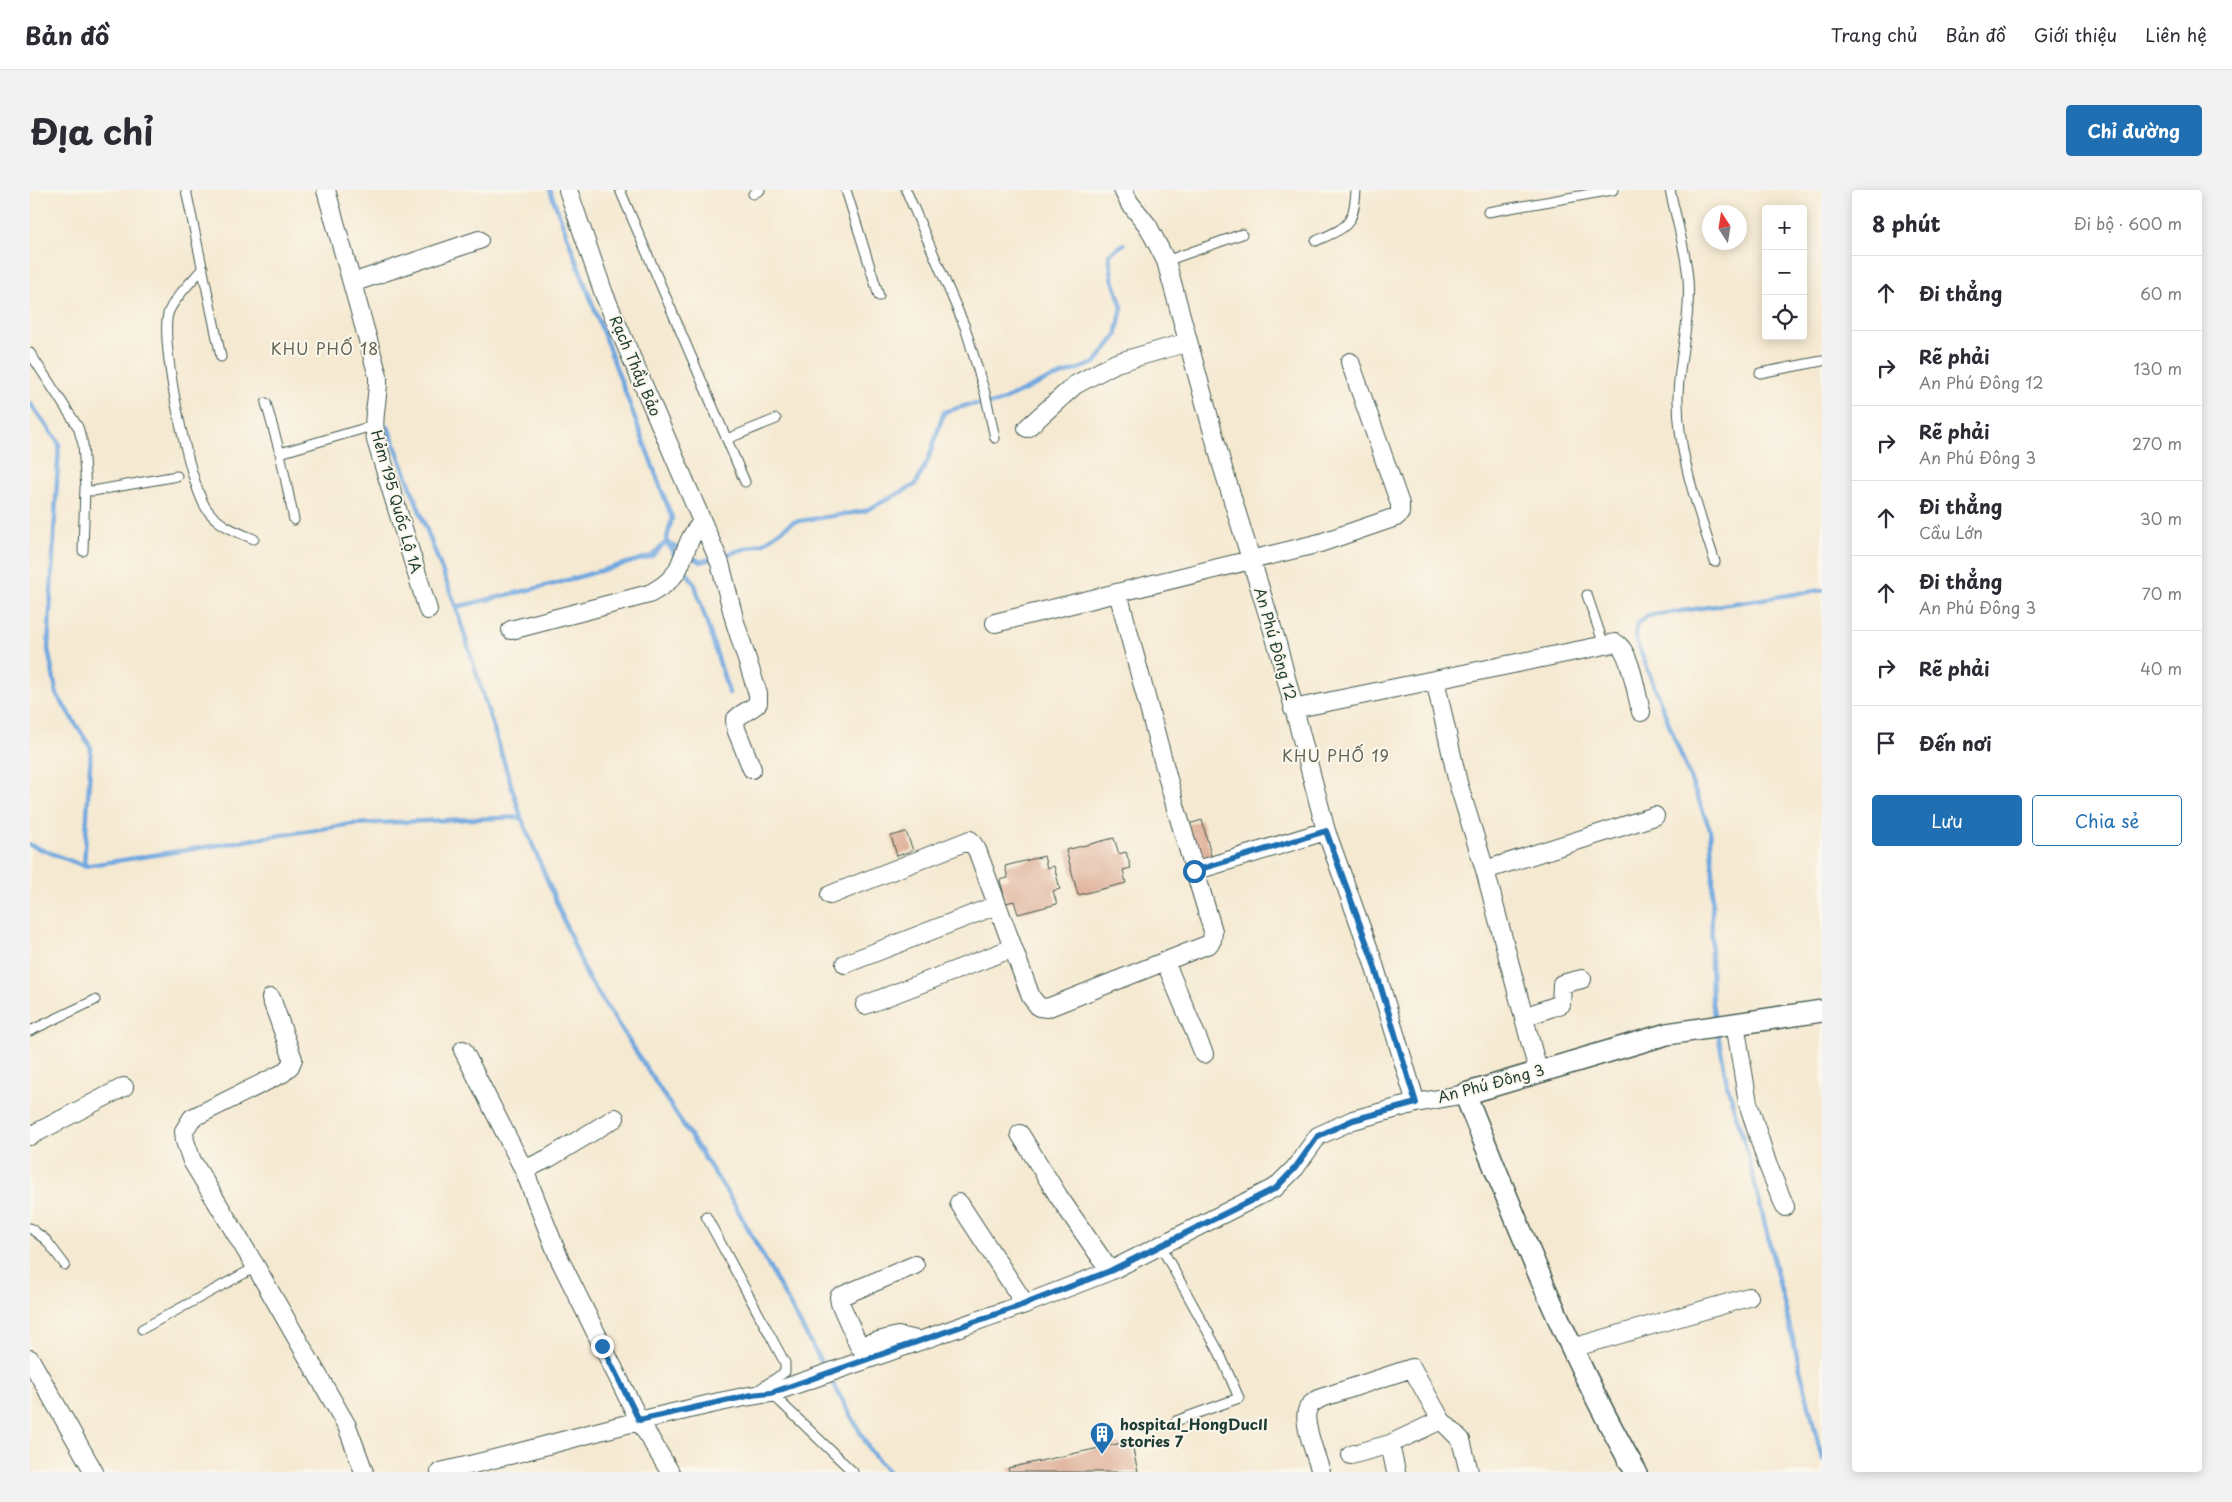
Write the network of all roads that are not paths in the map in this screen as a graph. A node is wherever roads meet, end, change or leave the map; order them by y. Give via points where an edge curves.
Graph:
1 (186, 190) edge
2 (326, 190) edge
3 (568, 190) edge
4 (620, 190) edge
5 (846, 190) edge
6 (906, 190) edge
7 (1123, 190) edge
8 (1356, 190) edge
9 (1613, 190) edge
10 (1670, 190) edge
11 (1488, 212) dead end
12 (1242, 234) dead end
13 (479, 240) dead end
14 (1316, 241) dead end
15 (1166, 261) junction
16 (203, 268) junction
17 (352, 283) junction
18 (879, 296) dead end
19 (1188, 342) junction
20 (30, 353) edge
21 (221, 358) dead end
22 (1822, 361) edge
23 (1350, 362) dead end
24 (1760, 373) dead end
25 (266, 403) dead end
26 (776, 419) dead end
27 (372, 426) junction
28 (1027, 428) dead end
29 (995, 438) dead end
30 (727, 439) junction
31 (280, 453) junction
32 (177, 476) dead end
33 (745, 482) dead end
34 (86, 488) junction
35 (294, 520) dead end
36 (703, 523) junction
37 (254, 539) dead end
38 (83, 551) dead end
39 (1251, 560) junction
40 (1715, 562) dead end
41 (1118, 593) junction
42 (1587, 595) dead end
43 (428, 610) dead end
44 (995, 623) dead end
45 (512, 630) dead end
46 (1604, 644) junction
47 (1434, 680) junction
48 (1293, 709) junction
49 (1641, 712) dead end
50 (752, 769) dead end
51 (1655, 816) dead end
52 (1326, 831) junction
53 (1485, 870) junction
54 (1194, 871) junction
55 (830, 895) dead end
56 (998, 905) junction
57 (1013, 948) junction
58 (1165, 961) junction
59 (845, 964) dead end
60 (1582, 979) dead end
61 (271, 998) dead end
62 (95, 1000) dead end
63 (865, 1005) dead end
64 (1822, 1011) edge
65 (1524, 1017) junction
66 (1722, 1025) junction
67 (30, 1031) edge
68 (463, 1050) dead end
69 (1204, 1054) dead end
70 (1538, 1072) junction
71 (124, 1087) dead end
72 (1465, 1094) junction
73 (1416, 1103) junction
74 (614, 1118) dead end
75 (1020, 1134) dead end
76 (30, 1136) edge
77 (524, 1170) junction
78 (959, 1203) dead end
79 (1785, 1207) dead end
80 (706, 1216) dead end
81 (30, 1228) edge
82 (1160, 1245) junction
83 (65, 1265) dead end
84 (915, 1265) dead end
85 (256, 1266) junction
86 (1110, 1271) junction
87 (1749, 1297) dead end
88 (1025, 1304) junction
89 (142, 1328) dead end
90 (921, 1341) junction
91 (1572, 1348) junction
92 (30, 1360) edge
93 (771, 1393) junction
94 (752, 1395) junction
95 (639, 1420) junction
96 (1440, 1420) junction
97 (1176, 1421) dead end
98 (1390, 1444) junction
99 (1351, 1455) dead end
100 (94, 1472) edge
101 (364, 1472) edge
102 (440, 1472) edge
103 (670, 1472) edge
104 (853, 1472) edge
105 (1321, 1472) edge
106 (1396, 1472) edge
107 (1469, 1472) edge
108 (1636, 1472) edge

1 - 16 lane
2 - 17 street, Hẻm 195 Quốc Lộ 1A
3 - 36 street, Rạch Thầy Bảo via 604,294
4 - 30 lane
5 - 18 lane
6 - 29 lane via 965,327
7 - 15 street, An Phú Đông 12 via 1148,226
8 - 14 lane via 1355,206 1348,224
9 - 11 lane
10 - 40 lane via 1688,278 1687,330 1678,397 1682,446
12 - 15 lane
13 - 17 street
15 - 19 street, An Phú Đông 12
16 - 21 lane
16 - 37 lane via 168,313 166,339 178,418 206,509 217,521
17 - 27 street, Hẻm 195 Quốc Lộ 1A via 378,376 379,389
19 - 28 street via 1116,363 1075,385
19 - 39 street, An Phú Đông 12
20 - 34 lane via 78,427 83,444
22 - 24 lane
23 - 39 street via 1400,504 1400,513 1320,543
25 - 31 lane
26 - 30 lane
27 - 31 lane
27 - 43 street, Hẻm 195 Quốc Lộ 1A
30 - 33 lane
31 - 35 lane
32 - 34 lane via 93,491
34 - 38 lane
36 - 45 street via 695,530 676,571 664,585 649,594
36 - 50 street, Rạch Thầy Bảo via 720,563 758,694 758,704 735,720
39 - 41 street
39 - 48 street, An Phú Đông 12
41 - 44 street
41 - 54 street
42 - 46 lane
46 - 47 street
46 - 49 street via 1615,643 1623,649
47 - 48 street
47 - 53 street via 1458,783
48 - 52 street, An Phú Đông 12
51 - 53 street
52 - 54 street
52 - 73 street, An Phú Đông 12 via 1372,958
53 - 65 street
54 - 58 street via 1212,940 1205,946
55 - 56 street via 970,840
56 - 57 street
56 - 59 street
57 - 58 street via 1032,997 1039,1007 1047,1008
57 - 63 street
58 - 69 street
60 - 65 street via 1562,984 1561,1004
61 - 85 street via 293,1059 290,1066 192,1118 184,1132 192,1161
62 - 67 lane
64 - 66 street, An Phú Đông 3
65 - 70 street
66 - 70 street, An Phú Đông 3 via 1667,1034
66 - 79 street via 1767,1163
68 - 77 street
70 - 72 street, An Phú Đông 3
71 - 76 street
72 - 73 street, An Phú Đông 3
72 - 91 street
73 - 82 street, An Phú Đông 3 via 1353,1120 1318,1136 1276,1188
74 - 77 street
75 - 86 street
77 - 95 street via 559,1258
78 - 88 street
80 - 94 lane via 785,1363 785,1372
81 - 83 lane via 46,1240
82 - 86 street, An Phú Đông 3
82 - 97 lane via 1219,1352 1239,1398
84 - 90 street via 839,1297 858,1346 898,1336
85 - 89 lane
85 - 101 street via 347,1426
86 - 88 street, An Phú Đông 3
87 - 91 street
88 - 90 street, An Phú Đông 3
90 - 93 street, An Phú Đông 3
91 - 108 street
92 - 100 street
93 - 94 street
93 - 104 lane
94 - 95 street
95 - 102 street
95 - 103 street
96 - 98 street
96 - 105 street via 1412,1368 1321,1398 1310,1405 1306,1413
96 - 107 street via 1461,1440
98 - 99 street
98 - 106 street

